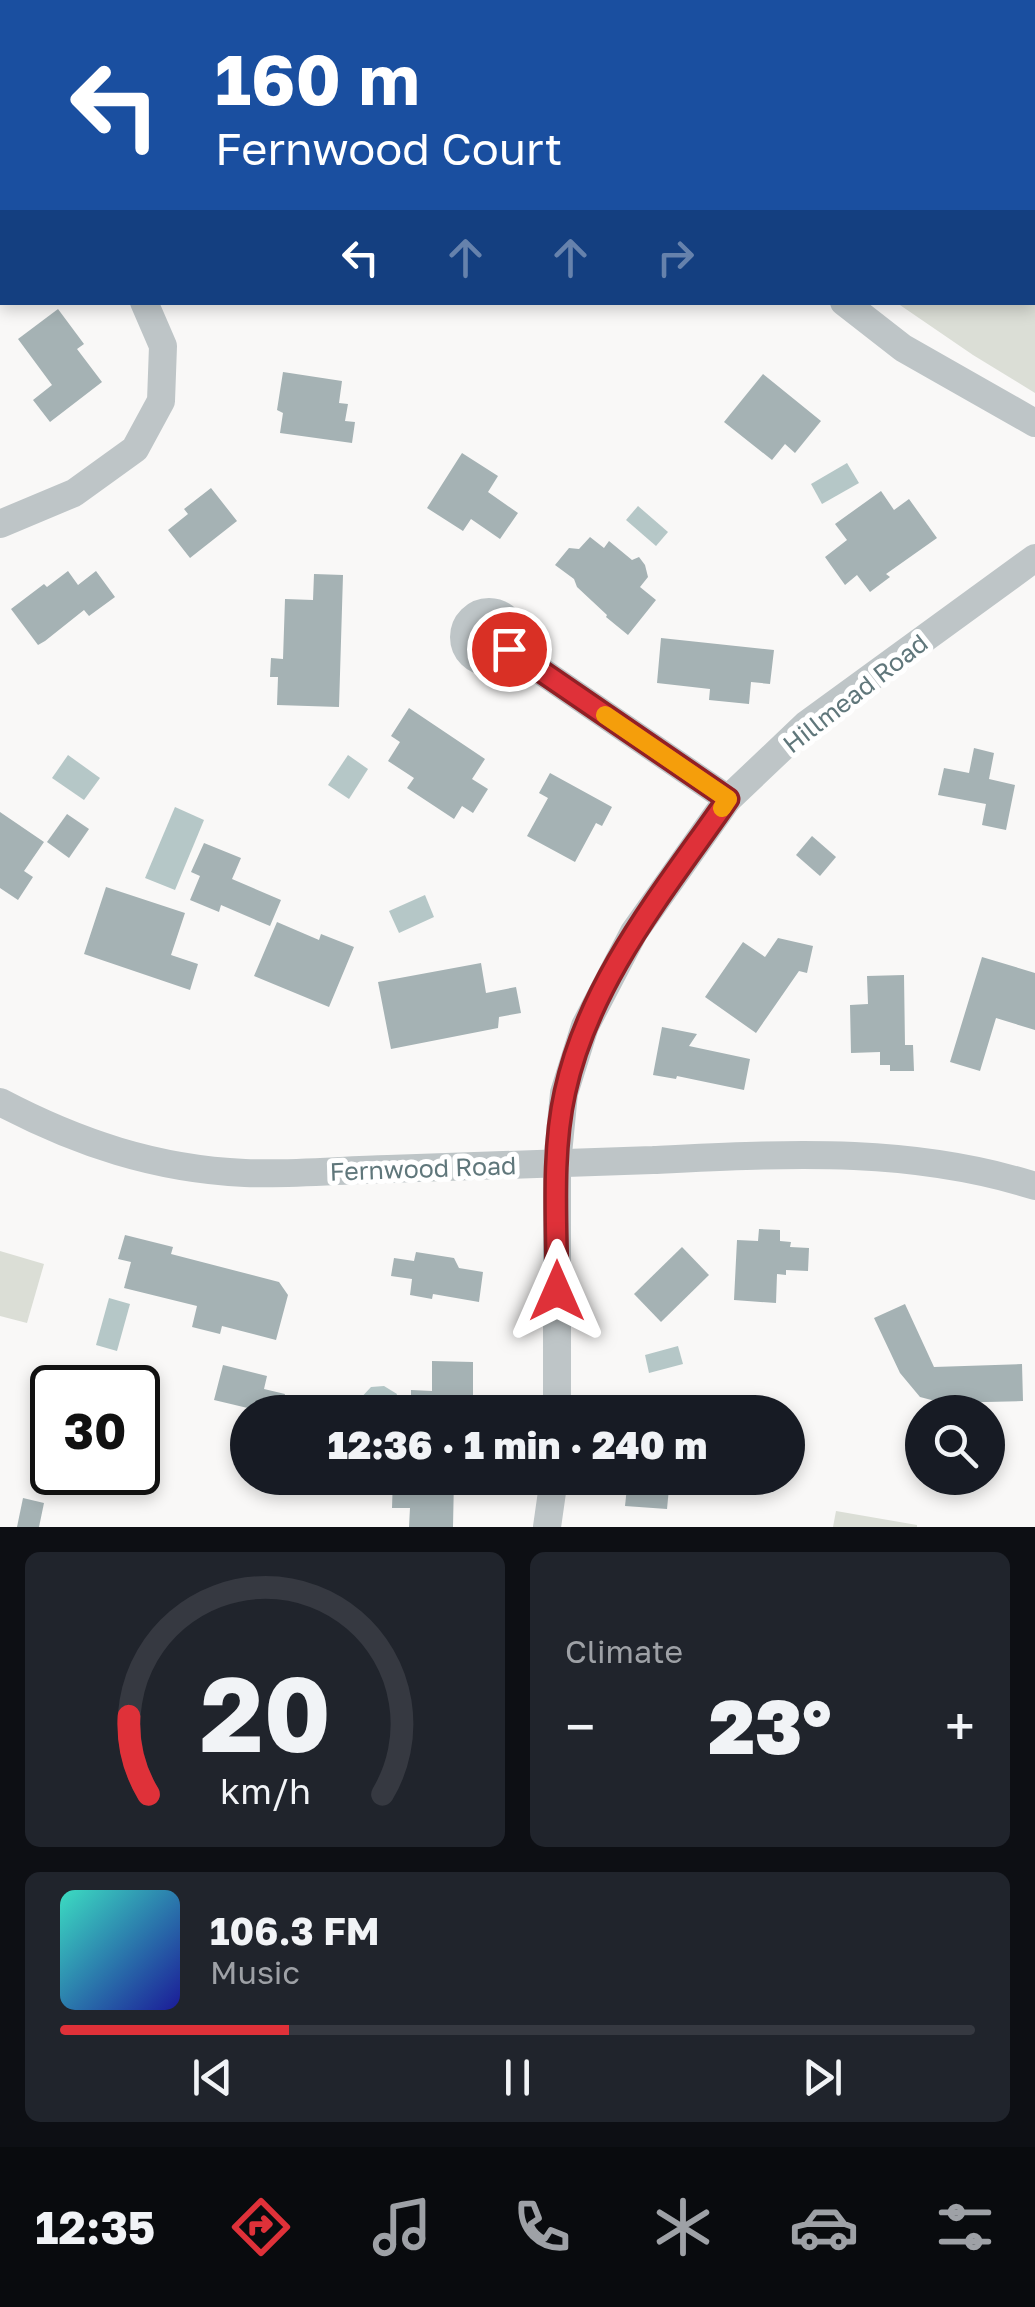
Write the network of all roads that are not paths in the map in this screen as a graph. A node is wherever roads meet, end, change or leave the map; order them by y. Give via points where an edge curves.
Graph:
1 (145, 305) edge
2 (848, 305) edge
3 (1035, 423) edge
4 (0, 524) edge
5 (1035, 558) edge
6 (509, 649) dead end
7 (728, 799) junction
8 (0, 1102) edge
9 (556, 1164) junction
10 (1035, 1186) edge
11 (557, 1395) edge
12 (552, 1495) edge
13 (547, 1527) edge

1 - 4 street via 163,346 160,401 135,449 74,494
2 - 3 street via 902,348
5 - 7 street, Hillmead Road via 808,724
6 - 7 street
7 - 9 street, Hillmead Road via 634,932 585,1026 564,1093
8 - 9 street, Fernwood Road via 98,1147 245,1173
9 - 10 street, Fernwood Road via 804,1153 926,1161
9 - 11 street, Hillmead Road
12 - 13 street

